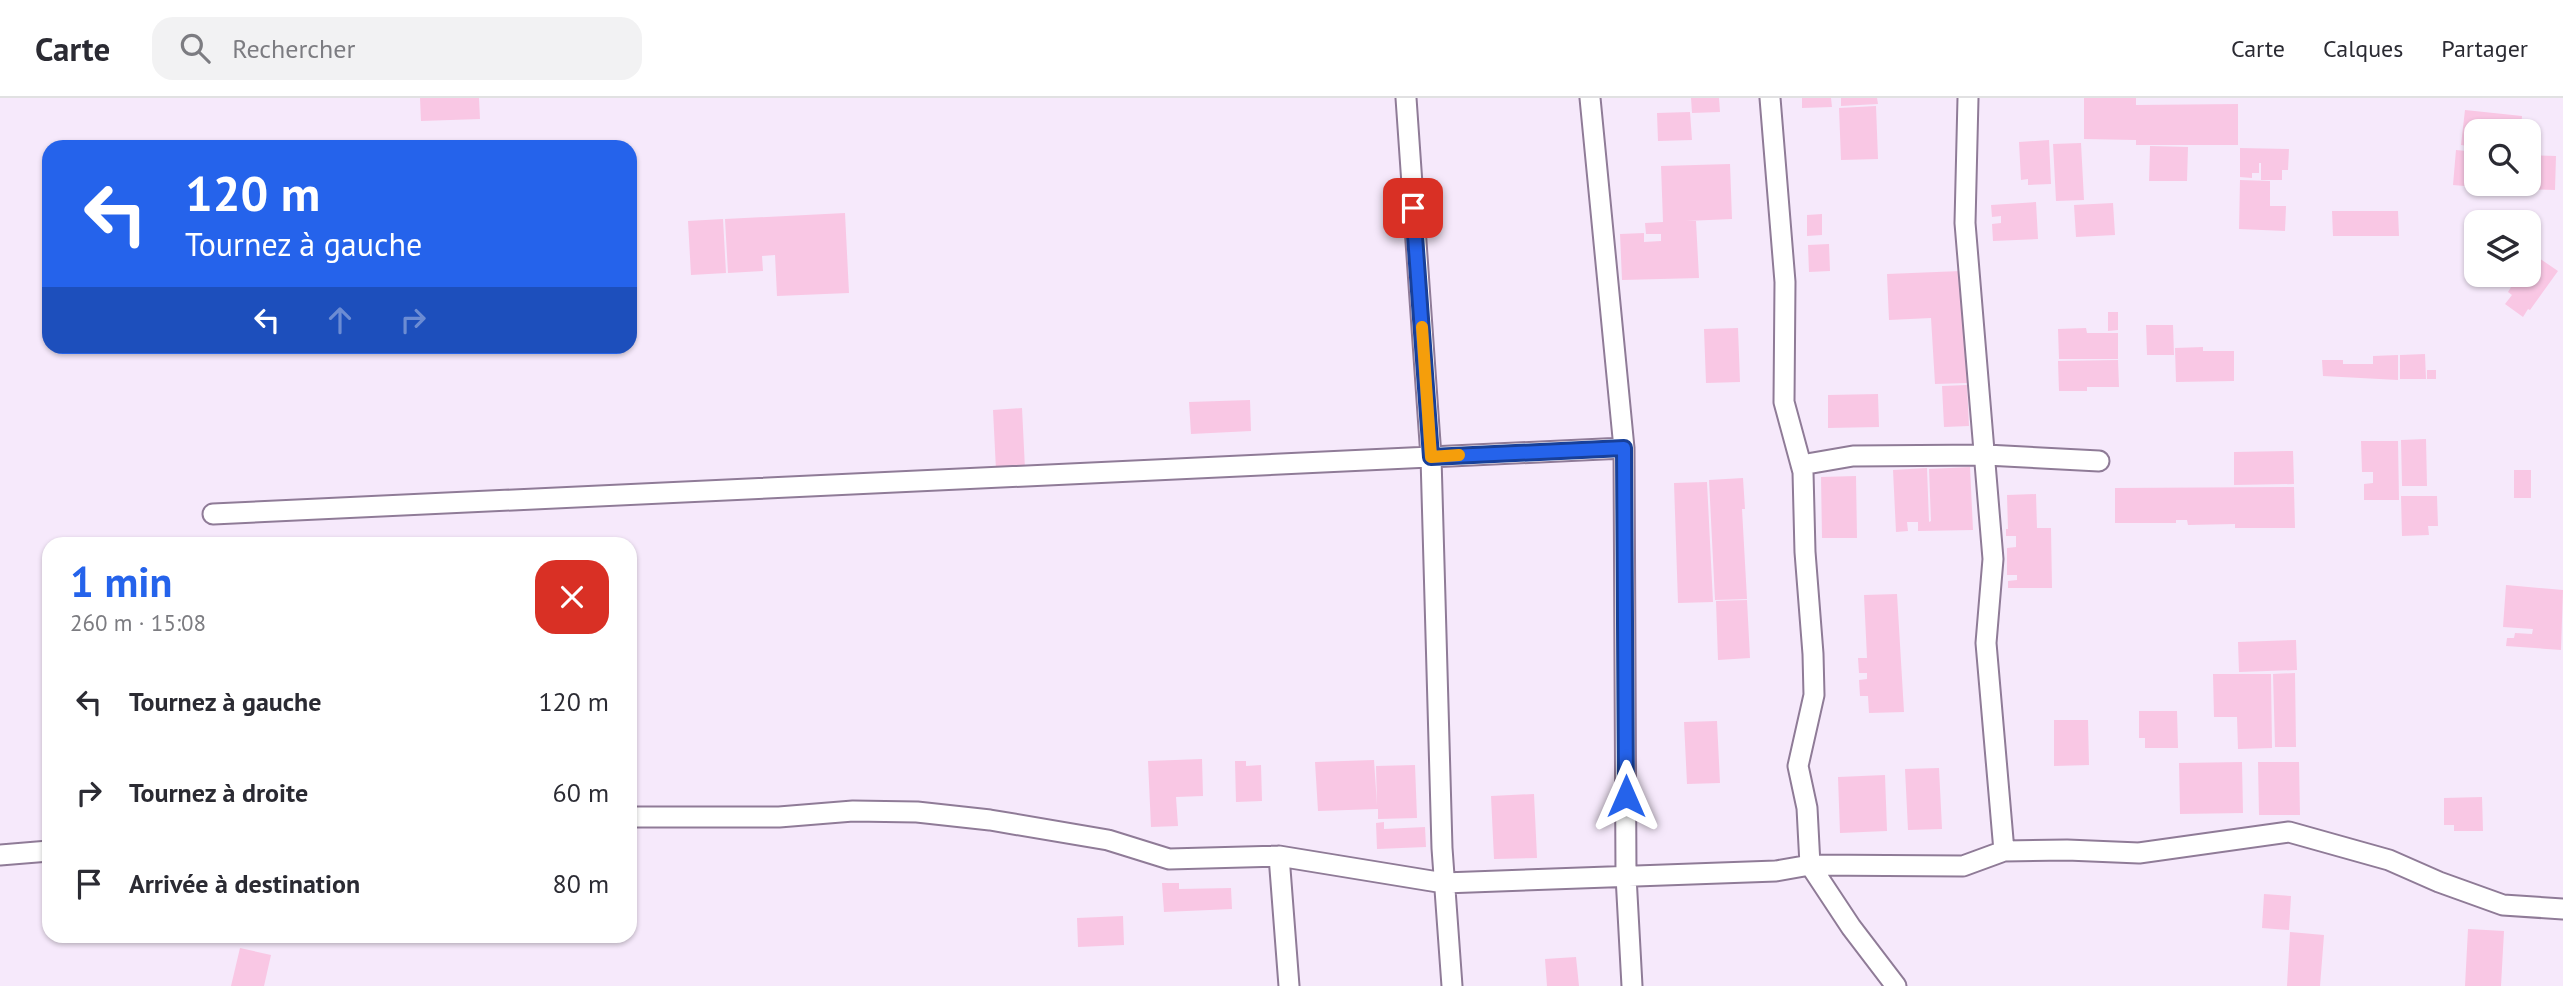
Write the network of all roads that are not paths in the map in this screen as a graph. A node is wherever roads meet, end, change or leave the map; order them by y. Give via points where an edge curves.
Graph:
1 (1406, 98) edge
2 (1590, 98) edge
3 (1770, 98) edge
4 (1968, 98) edge
5 (1624, 448) junction
6 (1986, 455) junction
7 (1431, 457) junction
8 (2099, 461) dead end
9 (1801, 465) junction
10 (213, 514) dead end
11 (637, 817) edge
12 (2004, 851) junction
13 (42, 852) edge
14 (0, 856) edge
15 (1279, 856) junction
16 (1810, 865) junction
17 (1626, 876) junction
18 (1444, 883) junction
19 (2563, 909) edge
20 (1289, 986) edge
21 (1452, 986) edge
22 (1632, 986) edge
23 (1896, 986) edge

1 - 7 street
2 - 5 street
3 - 9 street via 1785,282 1784,402
4 - 6 street via 1965,223
5 - 7 street
5 - 17 street
6 - 8 street
6 - 9 street via 1853,456
6 - 12 street via 1993,559 1986,643
7 - 10 street
7 - 18 street
9 - 16 street via 1814,695 1798,766 1807,808
11 - 15 street via 918,812 1108,840 1169,859
12 - 16 street via 1963,866
12 - 19 street via 2139,853 2289,832 2389,860 2503,905
13 - 14 street
15 - 18 street
15 - 20 street
16 - 17 street via 1776,871
16 - 23 street
17 - 18 street
17 - 22 street
18 - 21 street

